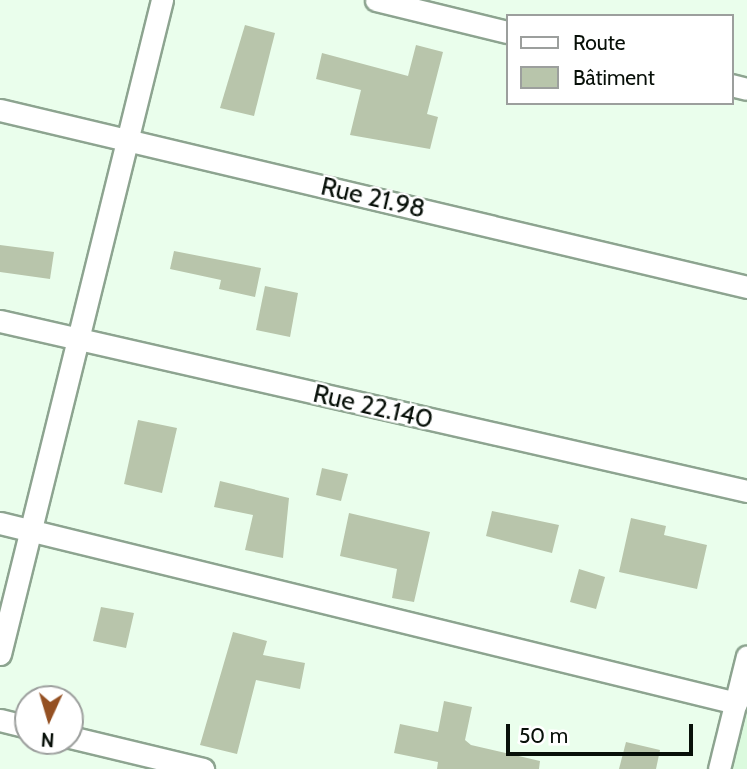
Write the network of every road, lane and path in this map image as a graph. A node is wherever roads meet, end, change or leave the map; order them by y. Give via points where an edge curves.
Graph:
1 (162, 0) edge
2 (376, 0) edge
3 (505, 32) edge
4 (0, 110) edge
5 (125, 140) junction
6 (747, 287) edge
7 (0, 321) edge
8 (78, 340) junction
9 (747, 491) edge
10 (0, 523) edge
11 (32, 531) junction
12 (0, 654) edge
13 (747, 656) edge
14 (736, 703) junction
15 (84, 740) edge
16 (203, 769) edge
17 (719, 769) edge

1 - 5 street
2 - 3 street
4 - 5 street, Rue 21.98
5 - 6 street, Rue 21.98
5 - 8 street
7 - 8 street, Rue 22.140
8 - 9 street, Rue 22.140
8 - 11 street
10 - 11 street
11 - 12 street
11 - 14 street
13 - 14 street
14 - 17 street
15 - 16 street

